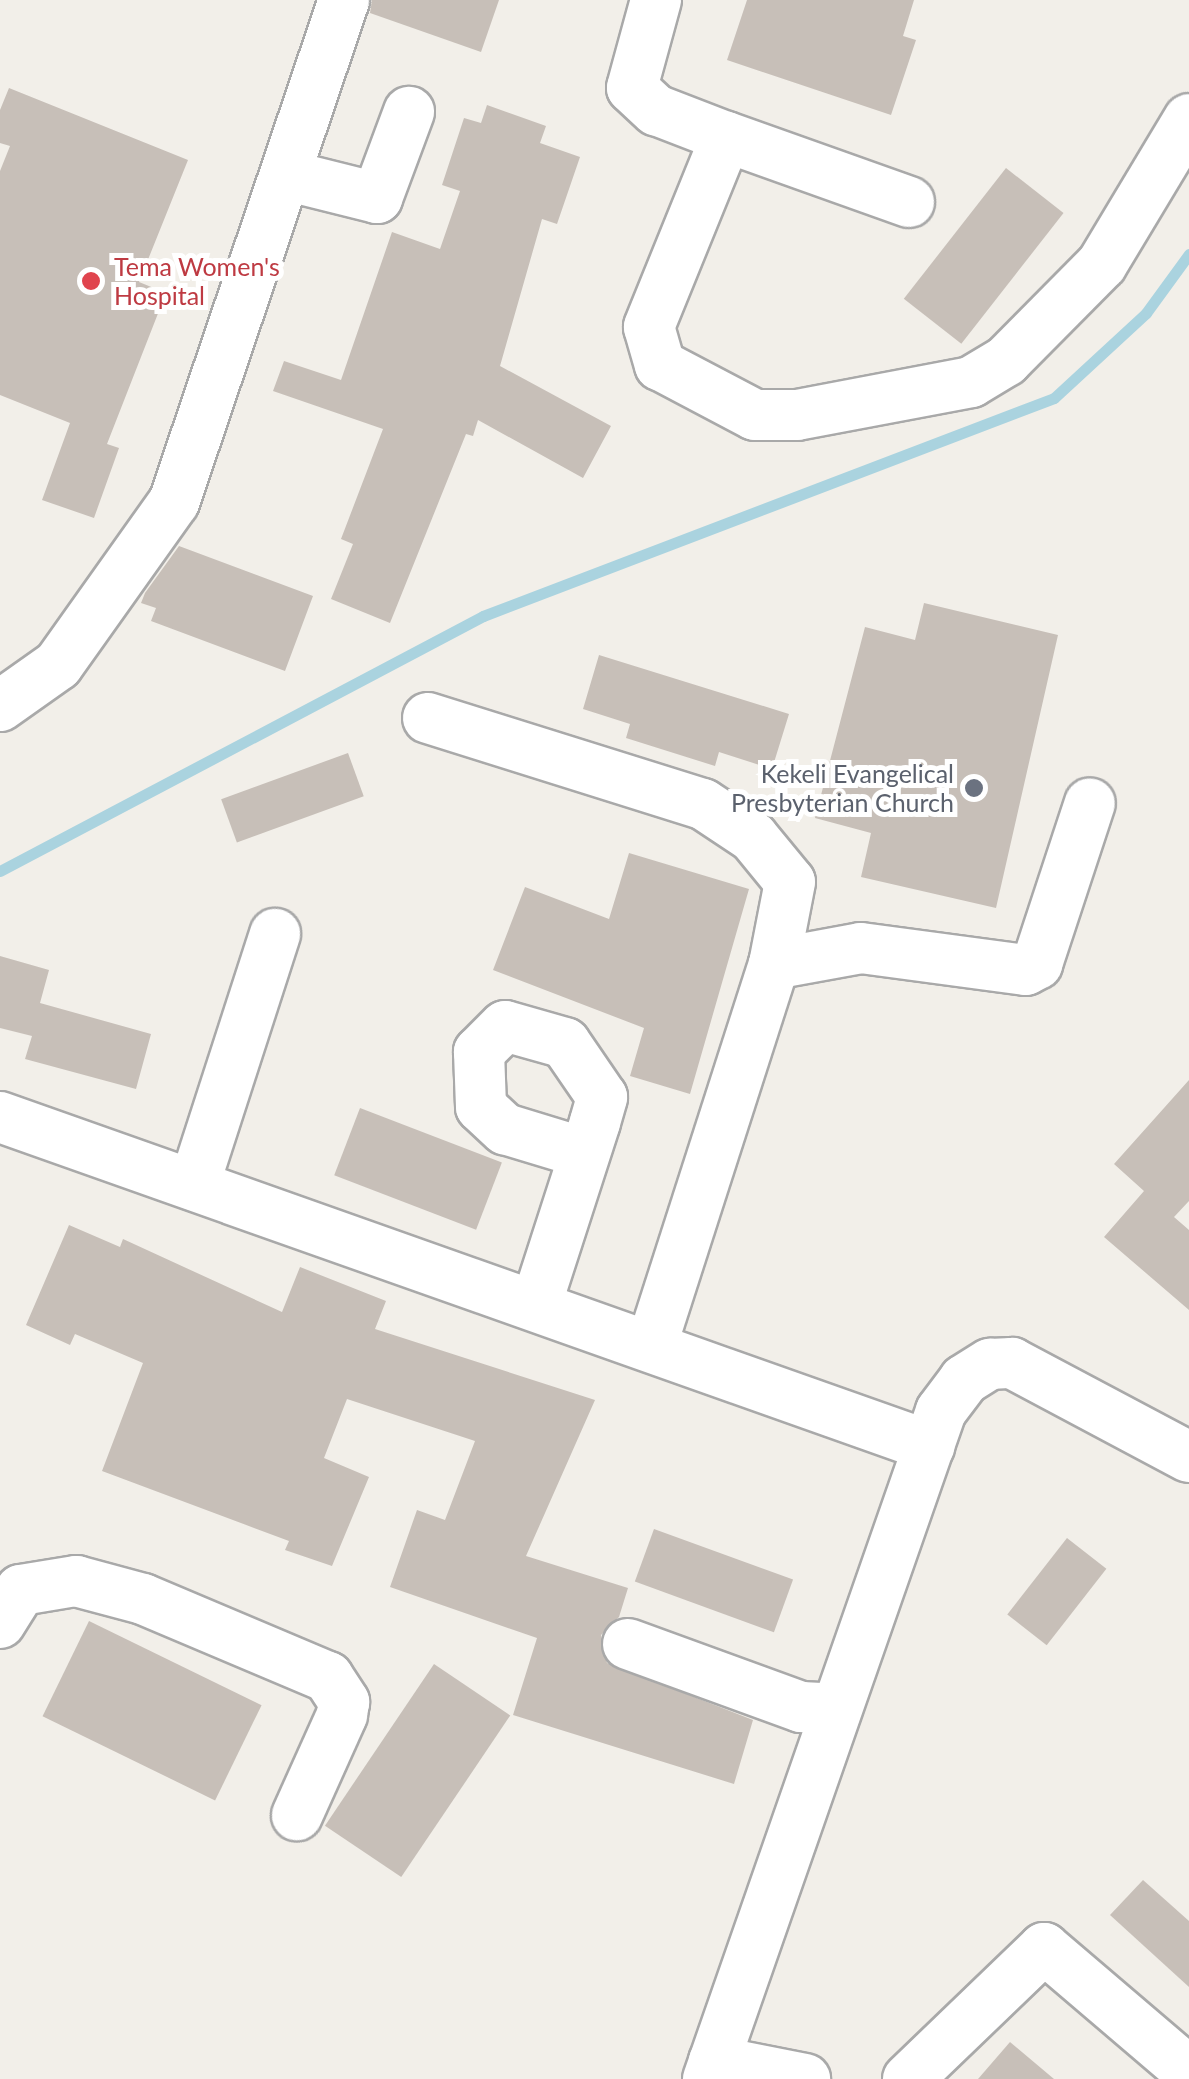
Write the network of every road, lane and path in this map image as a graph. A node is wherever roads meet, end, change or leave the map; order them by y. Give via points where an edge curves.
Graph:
1 (344, 0) edge
2 (656, 0) edge
3 (409, 112) dead end
4 (1189, 119) edge
5 (726, 137) junction
6 (285, 176) junction
7 (908, 202) dead end
8 (0, 706) edge
9 (428, 718) dead end
10 (1090, 803) dead end
11 (274, 934) dead end
12 (774, 964) junction
13 (0, 1117) edge
14 (584, 1153) dead end
15 (194, 1184) junction
16 (536, 1305) junction
17 (652, 1345) junction
18 (928, 1446) junction
19 (1189, 1457) edge
20 (0, 1623) edge
21 (628, 1644) dead end
22 (836, 1709) junction
23 (298, 1814) dead end
24 (711, 2070) edge
25 (1189, 2072) edge
26 (805, 2079) edge
27 (908, 2079) edge

1 - 6 street
2 - 5 street via 632,88 656,110
3 - 6 street via 376,198
4 - 5 street via 1119,241 1006,362 971,382 797,416 756,414 704,394 660,365 650,346 649,327
5 - 7 street
6 - 8 street via 174,502 58,665
9 - 12 street via 703,804 753,837 790,882
10 - 12 street via 1036,964 1026,970 861,948
11 - 15 street
12 - 17 street
13 - 15 street
14 - 16 street
15 - 16 street
16 - 17 street
17 - 18 street
18 - 19 street via 964,1380 1012,1362
18 - 22 street
20 - 23 street via 20,1590 76,1581 143,1599 328,1677 344,1702 342,1715
21 - 22 street via 802,1706
22 - 24 street
24 - 26 street
25 - 27 street via 1044,1948

